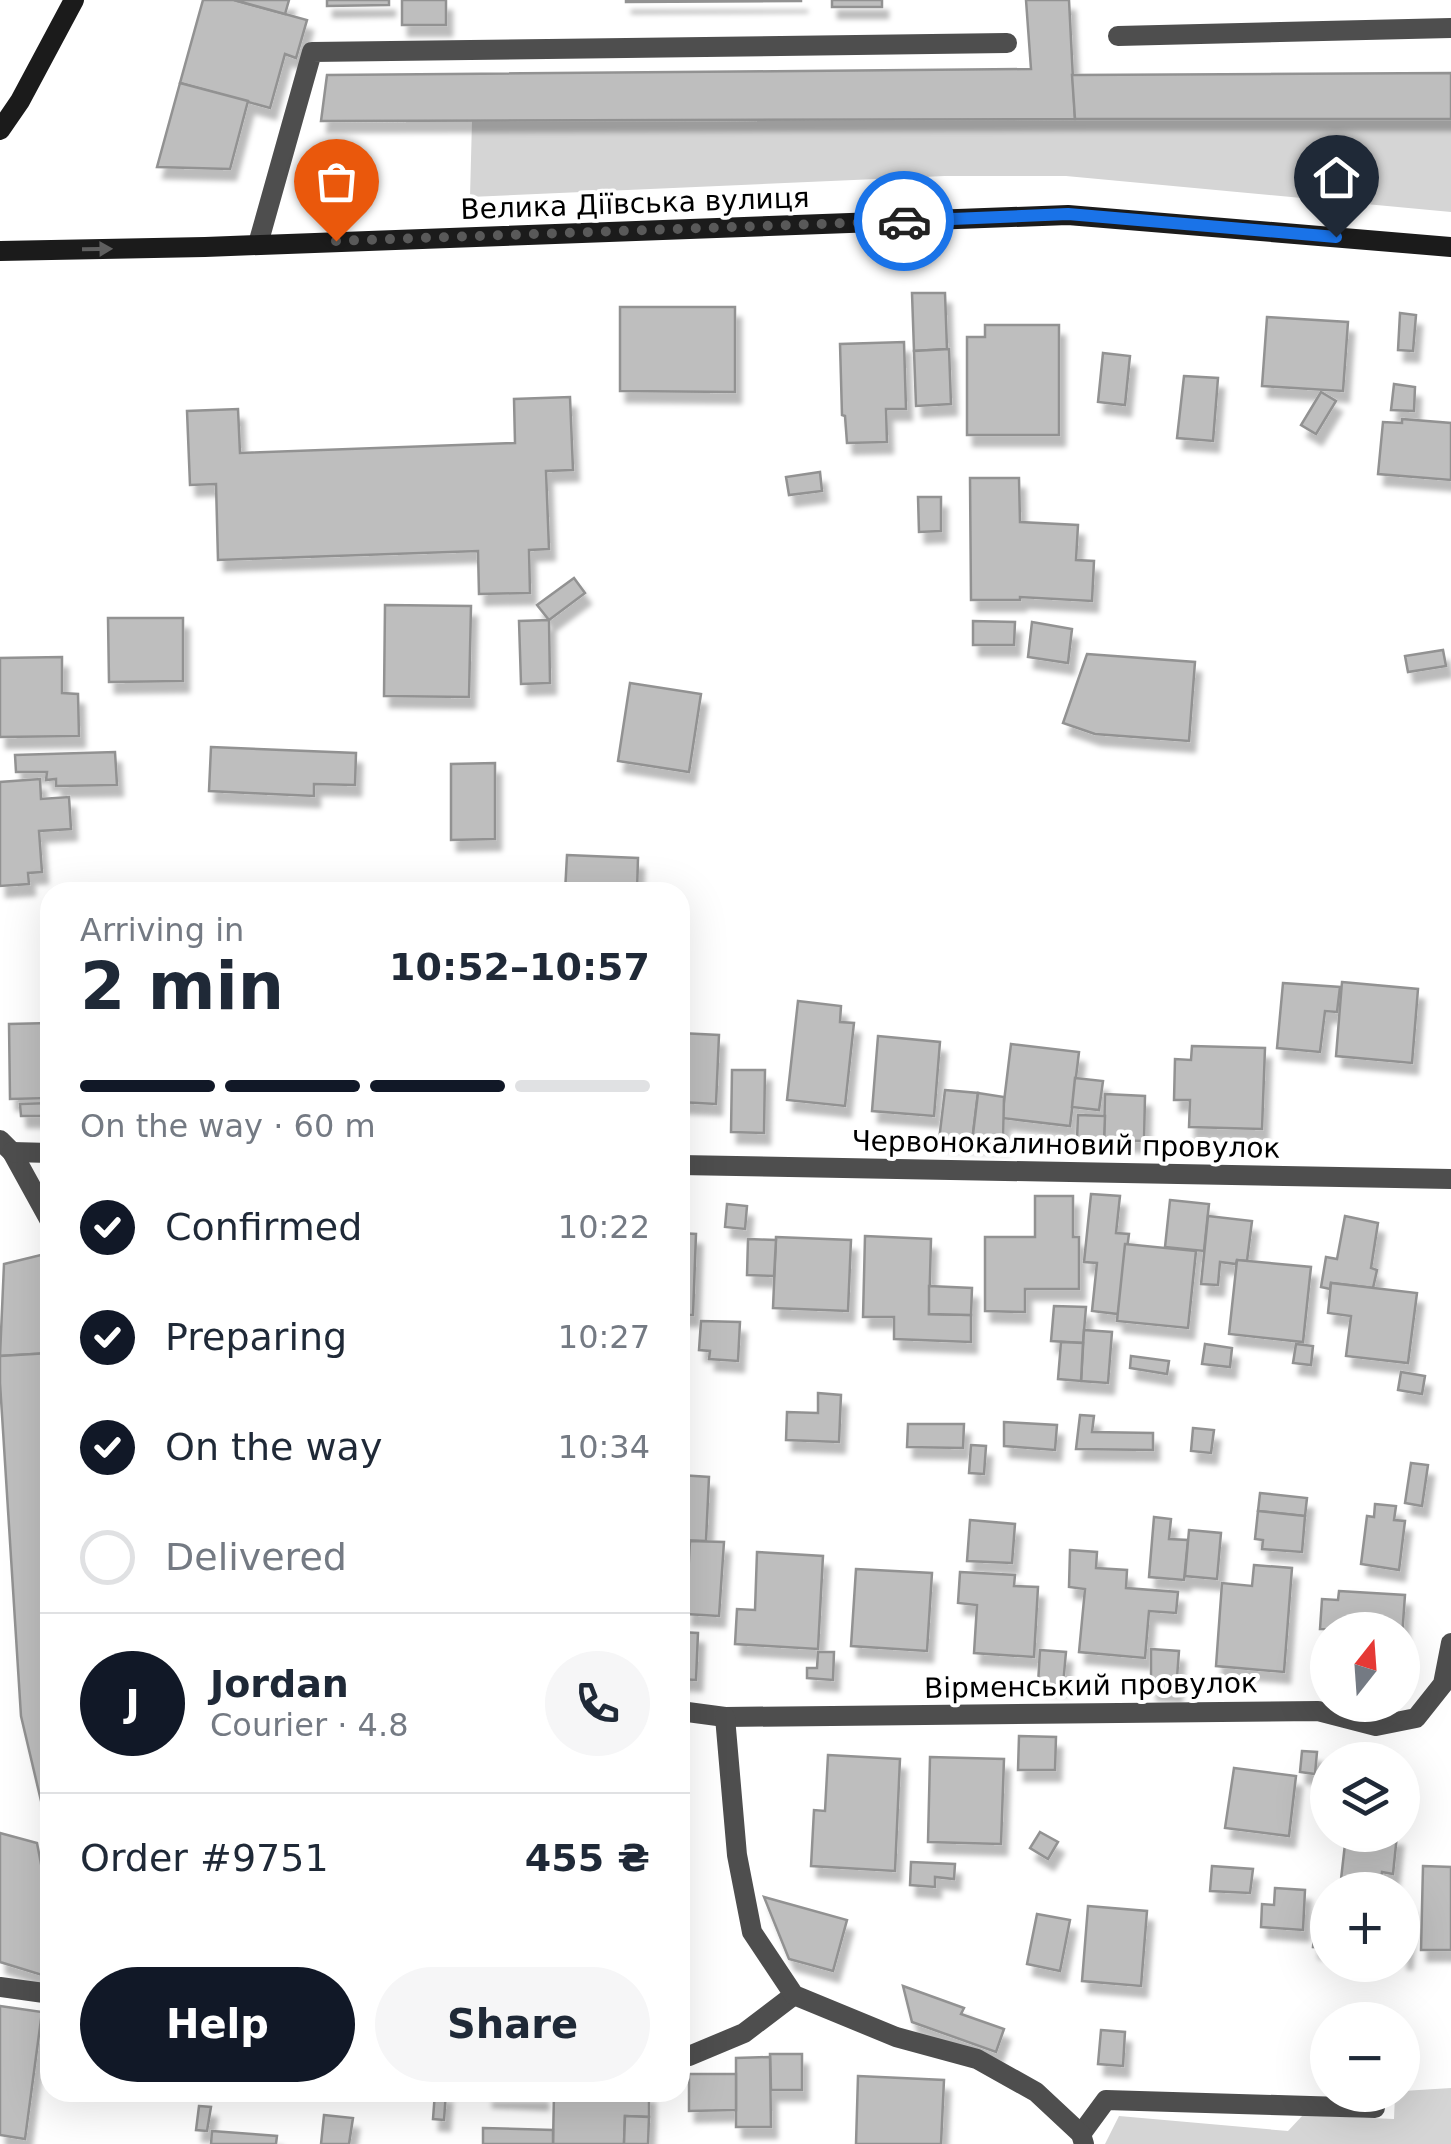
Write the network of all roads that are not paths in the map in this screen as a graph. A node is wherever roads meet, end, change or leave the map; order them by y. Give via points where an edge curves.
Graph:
1 (74, 0) edge
2 (1451, 28) edge
3 (1118, 36) dead end
4 (1007, 43) dead end
5 (0, 130) edge
6 (258, 244) junction
7 (1451, 247) edge
8 (0, 251) edge
9 (6, 1146) edge
10 (40, 1151) edge
11 (690, 1164) edge
12 (1451, 1179) edge
13 (40, 1204) edge
14 (1451, 1642) edge
15 (690, 1712) edge
16 (725, 1716) junction
17 (0, 1987) edge
18 (40, 1992) edge
19 (794, 1995) junction
20 (690, 2056) edge
21 (1310, 2106) edge
22 (1082, 2139) edge

1 - 5 main road
2 - 3 street
4 - 6 street via 312,52
6 - 7 main road, Велика Діївська вулиця via 1068,214
8 -> 6 main road, Велика Діївська вулиця
9 - 10 street
9 - 13 street
11 - 12 street, Червонокалиновий провулок
14 - 16 street, Вірменський провулок via 1442,1684 1416,1718 1376,1726 1318,1710
15 - 16 street, Вірменський провулок
16 - 19 street via 737,1855 752,1932
17 - 18 street
19 - 20 street via 744,2034
19 - 22 street via 896,2037 978,2059 1036,2092
21 - 22 street via 1106,2100

